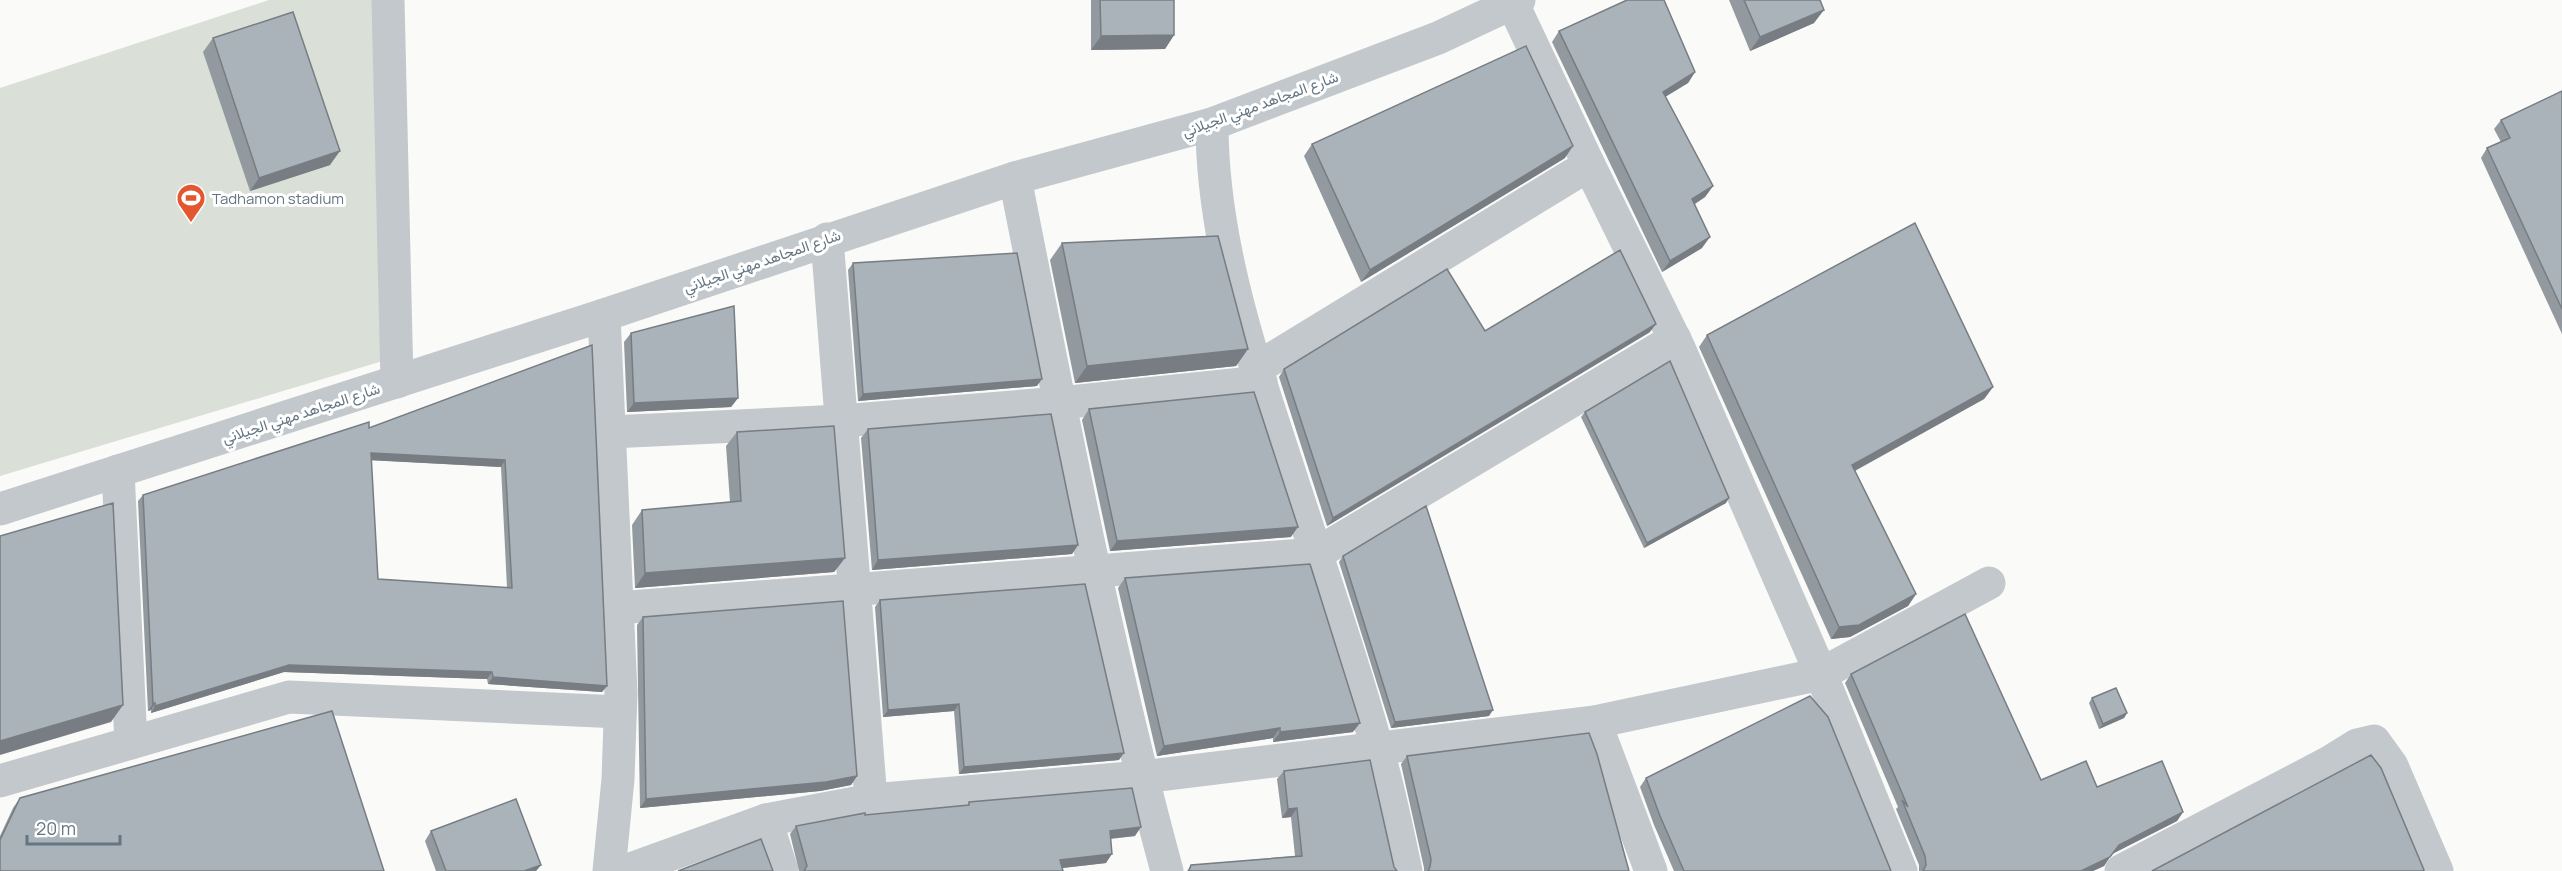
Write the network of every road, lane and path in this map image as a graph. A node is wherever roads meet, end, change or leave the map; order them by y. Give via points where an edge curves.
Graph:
1 (388, 0) edge
2 (1514, 1) edge
3 (1212, 124) junction
4 (1589, 165) junction
5 (1016, 178) junction
6 (827, 239) junction
7 (604, 315) junction
8 (1675, 339) junction
9 (1259, 375) junction
10 (397, 382) junction
11 (1060, 403) junction
12 (841, 421) junction
13 (610, 432) junction
14 (118, 471) junction
15 (0, 509) edge
16 (1316, 554) junction
17 (1094, 570) junction
18 (1989, 583) dead end
19 (855, 589) junction
20 (617, 608) junction
21 (1821, 674) junction
22 (620, 712) junction
23 (1595, 722) junction
24 (131, 743) junction
25 (1377, 748) junction
26 (1142, 777) junction
27 (0, 782) edge
28 (871, 800) junction
29 (766, 820) junction
30 (609, 871) edge
31 (625, 871) edge
32 (782, 871) edge
33 (1167, 871) edge
34 (1406, 871) edge
35 (1651, 871) edge
36 (1901, 871) edge
37 (2121, 871) edge
38 (2437, 871) edge

1 - 10 street
2 - 3 street, شارع المجاهد مهني الجيلاني via 1438,38
2 - 4 street
3 - 5 street, شارع المجاهد مهني الجيلاني
3 - 9 street via 1218,217
4 - 8 street
4 - 9 street
5 - 6 street, شارع المجاهد مهني الجيلاني
5 - 11 street
6 - 7 street, شارع المجاهد مهني الجيلاني
6 - 12 street
7 - 10 street, شارع المجاهد مهني الجيلاني
7 - 13 street
8 - 16 street
8 - 21 street
9 - 11 street
9 - 16 street
10 - 14 street, شارع المجاهد مهني الجيلاني
11 - 12 street
11 - 17 street
12 - 13 street
12 - 19 street
13 - 20 street
14 - 15 street, شارع المجاهد مهني الجيلاني
14 - 24 street
16 - 17 street
16 - 25 street
17 - 19 street
17 - 26 street
18 - 21 street
19 - 20 street
19 - 28 street
20 - 22 street
21 - 23 street
21 - 36 street
22 - 24 street via 289,697
22 - 30 street
23 - 25 street
23 - 35 street
24 - 27 street
25 - 26 street
25 - 34 street
26 - 28 street
26 - 33 street
28 - 29 street
29 - 31 street
29 - 32 street
37 - 38 street via 2357,744 2374,741 2392,766

